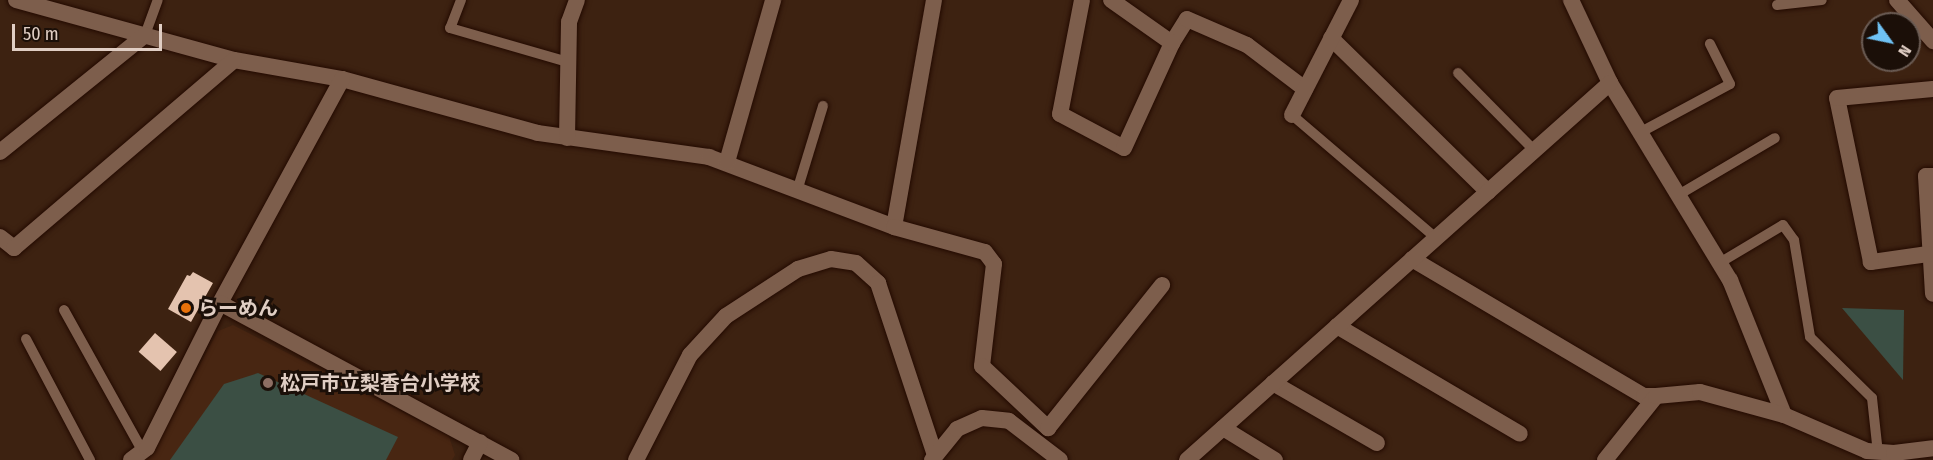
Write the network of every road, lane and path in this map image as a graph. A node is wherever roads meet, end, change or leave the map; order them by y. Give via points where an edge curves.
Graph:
1 (16, 0) edge
2 (158, 0) edge
3 (461, 0) edge
4 (577, 0) edge
5 (773, 0) edge
6 (934, 0) edge
7 (1082, 0) edge
8 (1111, 0) edge
9 (1351, 0) edge
10 (1570, 0) edge
11 (1822, 0) edge
12 (1897, 0) edge
13 (1777, 5) dead end
14 (64, 7) edge
15 (145, 34) junction
16 (1331, 38) junction
17 (1933, 41) edge
18 (1172, 43) junction
19 (1710, 44) dead end
20 (234, 60) junction
21 (568, 62) junction
22 (1458, 73) dead end
23 (342, 79) junction
24 (1610, 83) junction
25 (1305, 89) junction
26 (1933, 89) edge
27 (823, 106) dead end
28 (1292, 115) joint
29 (1641, 132) junction
30 (567, 138) junction
31 (1775, 138) dead end
32 (1534, 150) junction
33 (0, 152) edge
34 (727, 162) junction
35 (1933, 176) edge
36 (797, 191) junction
37 (1488, 192) junction
38 (1680, 194) junction
39 (894, 227) junction
40 (0, 237) edge
41 (1436, 238) junction
42 (1928, 254) junction
43 (1412, 259) junction
44 (1721, 261) junction
45 (1162, 285) dead end
46 (1933, 294) edge
47 (220, 303) junction
48 (64, 310) dead end
49 (1337, 326) junction
50 (26, 339) dead end
51 (1273, 383) junction
52 (1656, 396) junction
53 (1784, 415) junction
54 (1223, 428) junction
55 (1520, 434) dead end
56 (1043, 435) junction
57 (480, 442) junction
58 (1377, 443) dead end
59 (1933, 448) edge
60 (1872, 454) edge
61 (137, 456) edge
62 (933, 458) edge
63 (90, 460) edge
64 (471, 460) edge
65 (511, 460) edge
66 (636, 460) edge
67 (1060, 460) edge
68 (1187, 460) edge
69 (1275, 460) edge
70 (1605, 460) edge

1 - 14 street
2 - 15 lane
3 - 21 lane via 450,28
4 - 21 street via 569,22
5 - 34 street
6 - 39 street
7 - 18 street via 1060,114 1124,148
8 - 18 street
9 - 16 street
10 - 24 street
11 - 13 lane
12 - 17 street
14 - 15 street
15 - 20 street
15 - 33 street
16 - 25 street
16 - 37 street
18 - 25 street via 1187,19 1247,45
19 - 29 lane via 1730,84
20 - 23 street
20 - 40 street via 14,248
21 - 30 street
22 - 32 lane
23 - 30 street
23 - 47 street
24 - 29 street
24 - 32 street
25 - 28 street
26 - 42 street via 1837,98 1871,262
27 - 36 lane
28 - 41 lane
29 - 38 street
30 - 34 street
31 - 38 lane
32 - 37 street
34 - 36 street
35 - 42 street via 1926,176
36 - 39 street
37 - 41 street
38 - 44 street
39 - 56 street via 985,252 994,264 982,366
41 - 43 street
42 - 46 street
43 - 49 street
43 - 52 street via 1644,396
44 - 53 street
44 - 60 lane via 1783,225 1794,240 1810,337 1872,398
45 - 56 street
47 - 57 street
47 - 61 street
48 - 61 lane
49 - 51 street
49 - 55 street
50 - 63 lane
51 - 54 street
51 - 58 street
52 - 53 street via 1700,392
52 - 70 street
53 - 60 street
54 - 68 street
54 - 69 street
56 - 62 street via 1009,421 982,418 957,429
56 - 67 street
57 - 64 street
57 - 65 street
59 - 60 street
62 - 66 street via 878,284 856,263 831,259 798,269 726,316 690,355

